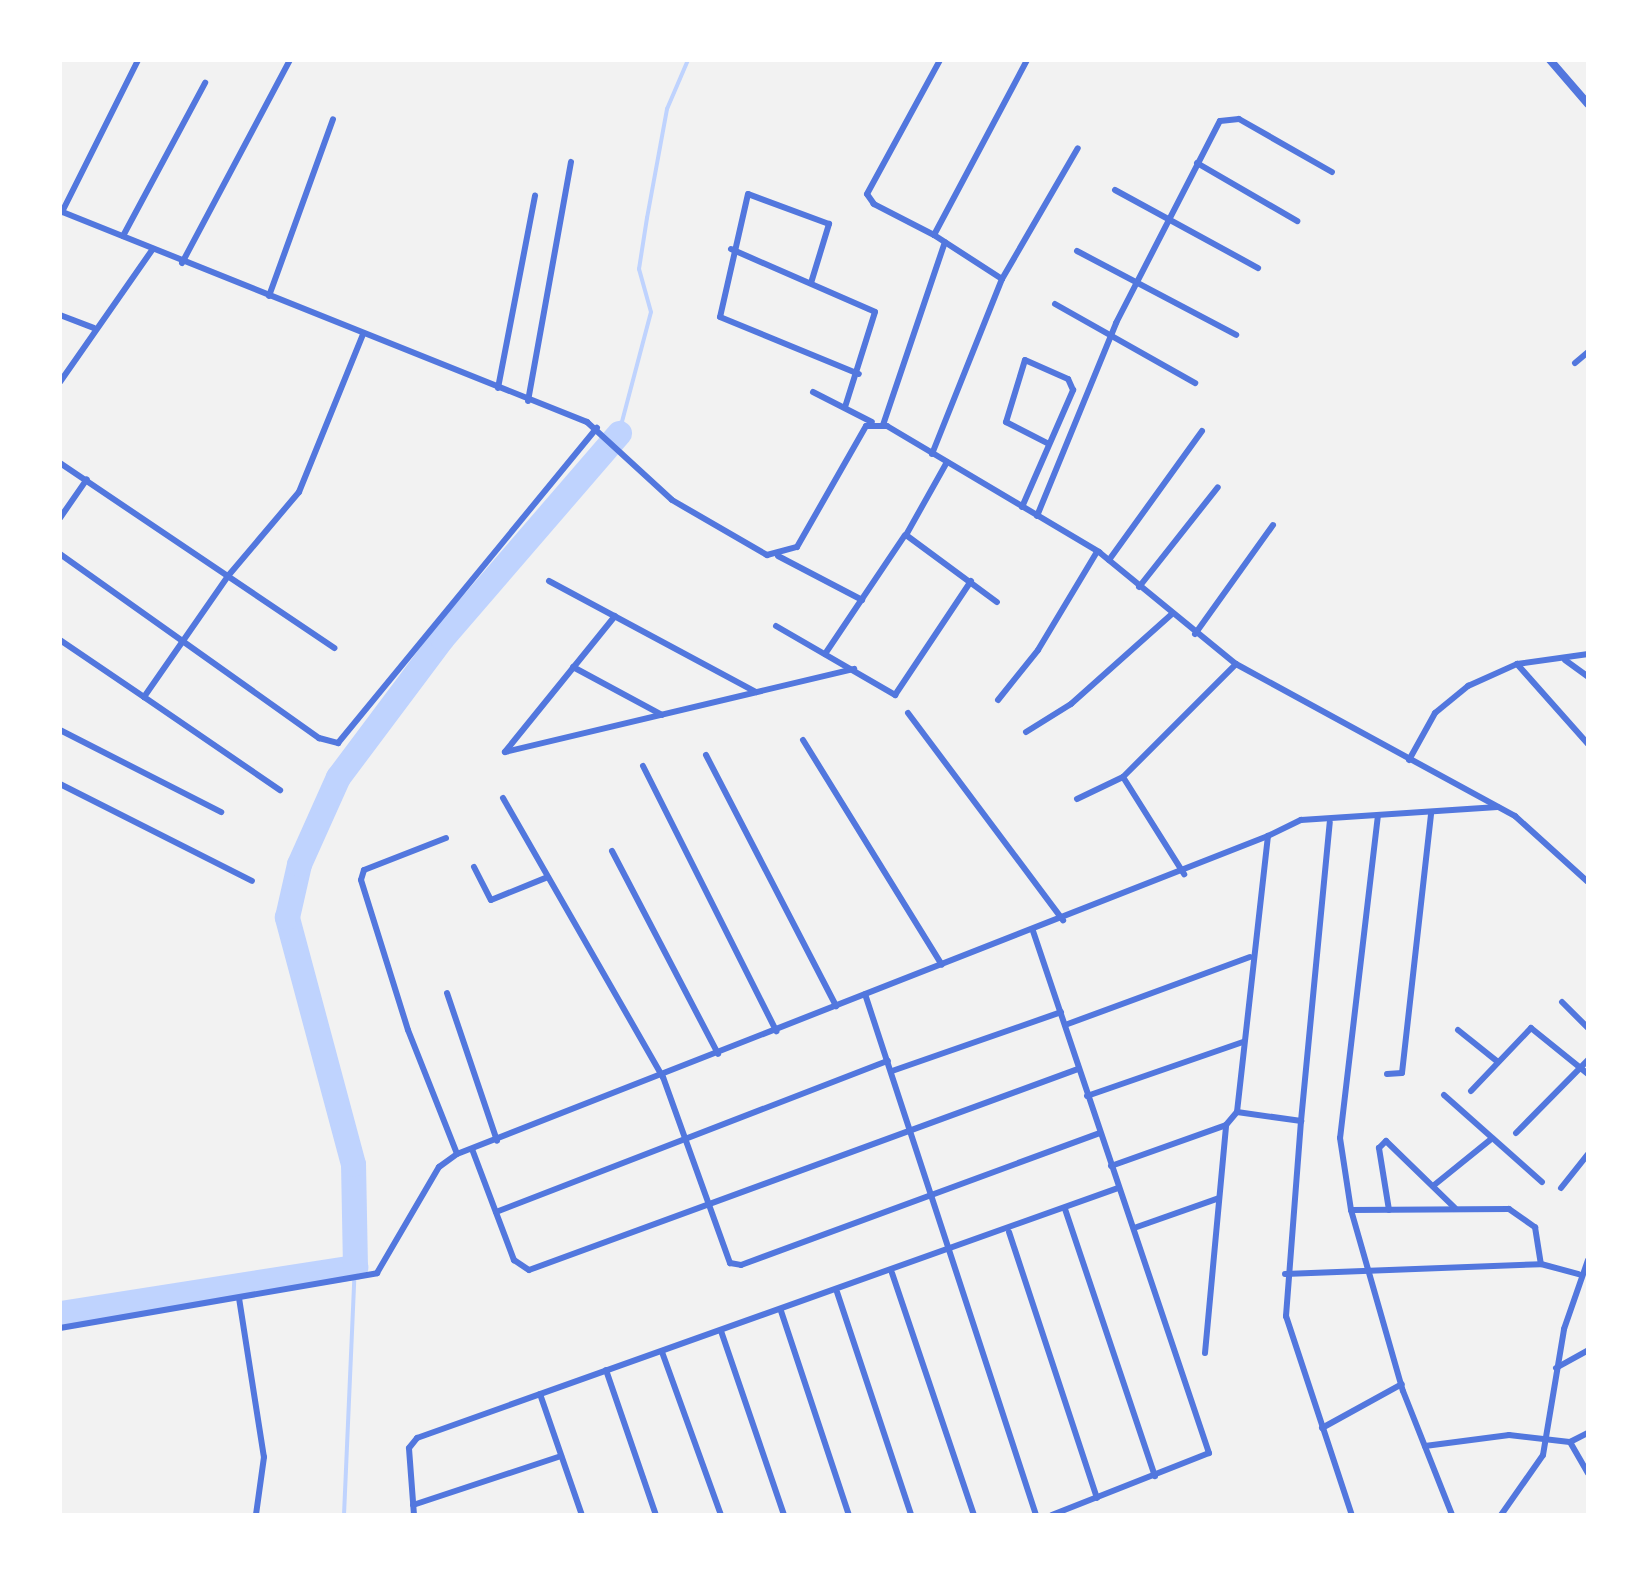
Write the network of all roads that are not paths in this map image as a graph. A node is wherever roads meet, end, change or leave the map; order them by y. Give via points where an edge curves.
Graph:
1 (138, 60) edge
2 (290, 60) edge
3 (940, 60) edge
4 (1027, 60) edge
5 (1550, 60) edge
6 (205, 83) dead end
7 (1588, 104) edge
8 (333, 119) dead end
9 (1078, 148) dead end
10 (571, 162) dead end
11 (1197, 163) junction
12 (1332, 172) dead end
13 (1115, 190) dead end
14 (535, 196) dead end
15 (61, 211) edge
16 (1170, 220) junction
17 (1297, 221) dead end
18 (934, 235) junction
19 (123, 236) junction
20 (946, 242) junction
21 (152, 250) junction
22 (731, 250) junction
23 (1077, 252) dead end
24 (182, 263) junction
25 (1258, 268) dead end
26 (1002, 280) junction
27 (1137, 282) junction
28 (812, 283) junction
29 (270, 296) junction
30 (1055, 304) dead end
31 (60, 315) edge
32 (94, 328) junction
33 (363, 334) junction
34 (1236, 336) dead end
35 (1110, 337) junction
36 (1588, 352) edge
37 (1575, 363) dead end
38 (859, 374) junction
39 (60, 382) edge
40 (1195, 383) dead end
41 (498, 388) junction
42 (813, 392) dead end
43 (528, 401) junction
44 (845, 407) junction
45 (872, 422) junction
46 (883, 424) junction
47 (598, 429) junction
48 (1202, 431) dead end
49 (1049, 444) junction
50 (932, 454) junction
51 (948, 462) junction
52 (60, 463) edge
53 (87, 479) junction
54 (1218, 487) dead end
55 (1022, 507) junction
56 (1037, 516) junction
57 (60, 518) edge
58 (1273, 525) dead end
59 (906, 535) junction
60 (1097, 551) junction
61 (60, 554) edge
62 (777, 556) junction
63 (1109, 560) junction
64 (228, 576) junction
65 (549, 580) dead end
66 (971, 580) junction
67 (1139, 586) junction
68 (862, 600) junction
69 (997, 602) dead end
70 (1171, 615) junction
71 (614, 616) junction
72 (776, 626) dead end
73 (1195, 634) junction
74 (60, 640) edge
75 (182, 640) junction
76 (334, 648) dead end
77 (824, 654) junction
78 (1588, 654) edge
79 (1564, 660) junction
80 (1236, 664) junction
81 (1517, 664) junction
82 (573, 667) junction
83 (854, 669) junction
84 (1588, 677) edge
85 (758, 693) junction
86 (144, 697) junction
87 (998, 700) dead end
88 (908, 713) dead end
89 (663, 716) junction
90 (60, 730) edge
91 (1026, 732) dead end
92 (803, 740) dead end
93 (1588, 744) edge
94 (706, 755) dead end
95 (1409, 760) junction
96 (643, 766) dead end
97 (1123, 776) junction
98 (60, 784) edge
99 (280, 790) dead end
100 (503, 798) dead end
101 (1077, 799) dead end
102 (1499, 806) junction
103 (221, 812) dead end
104 (1431, 813) junction
105 (1378, 815) junction
106 (1330, 822) junction
107 (1268, 836) junction
108 (446, 838) dead end
109 (612, 850) dead end
110 (474, 868) dead end
111 (1184, 874) junction
112 (548, 877) junction
113 (252, 881) dead end
114 (1588, 882) edge
115 (1063, 920) junction
116 (1033, 931) junction
117 (1250, 957) junction
118 (942, 965) junction
119 (447, 993) dead end
120 (864, 994) junction
121 (1562, 1002) dead end
122 (836, 1006) junction
123 (1061, 1012) junction
124 (1065, 1025) junction
125 (1588, 1028) edge
126 (1458, 1030) dead end
127 (776, 1031) junction
128 (1243, 1042) junction
129 (718, 1054) junction
130 (1588, 1060) edge
131 (888, 1061) junction
132 (1498, 1062) junction
133 (1581, 1068) junction
134 (1078, 1069) junction
135 (892, 1071) junction
136 (1387, 1074) dead end
137 (1588, 1074) edge
138 (664, 1077) junction
139 (1472, 1092) dead end
140 (1086, 1096) junction
141 (1444, 1096) dead end
142 (1238, 1112) junction
143 (1301, 1121) junction
144 (1226, 1126) junction
145 (910, 1129) junction
146 (1099, 1133) junction
147 (1516, 1133) dead end
148 (1490, 1140) junction
149 (497, 1141) junction
150 (683, 1141) junction
151 (472, 1149) junction
152 (458, 1154) junction
153 (1588, 1154) edge
154 (1112, 1166) junction
155 (1542, 1182) dead end
156 (1433, 1186) junction
157 (1118, 1188) junction
158 (1561, 1188) dead end
159 (930, 1192) junction
160 (1220, 1198) junction
161 (705, 1205) junction
162 (1455, 1208) junction
163 (1064, 1209) junction
164 (1351, 1210) junction
165 (1390, 1210) junction
166 (496, 1212) junction
167 (1134, 1228) junction
168 (1008, 1232) junction
169 (950, 1253) junction
170 (1588, 1260) edge
171 (1541, 1264) junction
172 (1370, 1270) junction
173 (892, 1274) junction
174 (1285, 1274) junction
175 (1579, 1274) junction
176 (837, 1292) junction
177 (239, 1298) junction
178 (781, 1310) junction
179 (60, 1328) edge
180 (721, 1331) junction
181 (1588, 1350) edge
182 (662, 1351) junction
183 (1205, 1353) dead end
184 (1556, 1368) junction
185 (606, 1370) junction
186 (1402, 1384) junction
187 (540, 1394) junction
188 (1322, 1428) junction
189 (1588, 1433) edge
190 (1548, 1440) junction
191 (1570, 1442) junction
192 (1425, 1446) junction
193 (561, 1456) junction
194 (1588, 1473) edge
195 (1156, 1476) junction
196 (1097, 1498) junction
197 (413, 1505) junction
198 (256, 1515) edge
199 (414, 1515) edge
200 (582, 1515) edge
201 (656, 1515) edge
202 (721, 1515) edge
203 (784, 1515) edge
204 (849, 1515) edge
205 (910, 1515) edge
206 (974, 1515) edge
207 (1036, 1515) edge
208 (1052, 1515) edge
209 (1352, 1515) edge
210 (1452, 1515) edge
211 (1501, 1515) edge

1 - 15 street
2 - 24 street
3 - 18 street via 867,194
4 - 18 street
5 - 7 street
6 - 19 street
8 - 29 street
9 - 26 street
10 - 43 street
11 - 12 street via 1229,116
11 - 16 street
11 - 17 street
13 - 16 street
14 - 41 street
15 - 19 street
16 - 25 street
16 - 27 street
18 - 20 street
19 - 21 street
20 - 26 street
20 - 46 street
21 - 24 street
21 - 32 street
22 - 28 street
22 - 28 street via 748,194 810,216 830,226
22 - 38 street via 720,317
23 - 27 street
24 - 29 street
26 - 50 street
27 - 34 street
27 - 35 street
28 - 38 street via 877,316
29 - 33 street
30 - 35 street
31 - 32 street
32 - 39 street
33 - 41 street
33 - 64 street via 300,492
35 - 40 street
35 - 56 street
36 - 37 street
38 - 44 street
41 - 43 street
42 - 44 street
43 - 47 street
44 - 45 street
45 - 46 street
45 - 62 street via 800,544
46 - 50 street
47 - 62 street via 672,500
47 - 75 street via 338,743 319,738
48 - 63 street
49 - 49 street via 1006,422 1026,360 1072,386
49 - 55 street
50 - 51 street
51 - 55 street
51 - 59 street
52 - 53 street
53 - 57 street
53 - 64 street
54 - 67 street
55 - 56 street
56 - 60 street
58 - 73 street
59 - 66 street
59 - 68 street
60 - 63 street
60 - 87 street via 1038,650
61 - 75 street
62 - 68 street
63 - 67 street
64 - 75 street
64 - 76 street
65 - 71 street
66 - 69 street
66 - 83 street via 895,695
67 - 70 street
68 - 77 street
70 - 73 street
70 - 91 street via 1082,695
71 - 82 street
71 - 85 street
72 - 77 street
73 - 80 street
74 - 86 street
75 - 86 street
77 - 83 street
78 - 79 street
79 - 81 street
79 - 84 street
80 - 95 street
80 - 97 street
81 - 93 street
81 - 95 street via 1443,704
82 - 89 street
82 - 89 street via 505,752
83 - 85 street
85 - 89 street
86 - 99 street
88 - 115 street
90 - 103 street
92 - 118 street
94 - 122 street
95 - 102 street
96 - 127 street
97 - 101 street
97 - 111 street
98 - 113 street
100 - 112 street
102 - 104 street
102 - 114 street via 1544,836
104 - 105 street
104 - 136 street via 1402,1073
105 - 106 street
105 - 164 street via 1340,1132
106 - 107 street via 1298,821
106 - 143 street
107 - 111 street
107 - 117 street
108 - 152 street via 364,870 360,880 408,1030
109 - 129 street
110 - 112 street via 490,900
111 - 115 street
112 - 138 street
115 - 116 street
116 - 118 street
116 - 123 street
117 - 124 street
117 - 128 street
118 - 120 street
119 - 149 street
120 - 122 street
120 - 131 street
121 - 125 street
122 - 127 street
123 - 124 street
123 - 135 street
124 - 134 street
126 - 132 street
127 - 129 street
128 - 140 street
128 - 142 street
129 - 138 street
130 - 133 street
131 - 135 street
131 - 150 street
132 - 133 street via 1534,1028
132 - 139 street
133 - 137 street
133 - 147 street
134 - 140 street
134 - 145 street
135 - 145 street
138 - 149 street
138 - 150 street
140 - 146 street
141 - 148 street
142 - 143 street
142 - 144 street
143 - 174 street
144 - 154 street
144 - 160 street
145 - 159 street
145 - 161 street
146 - 154 street
146 - 159 street
148 - 155 street
148 - 156 street
149 - 151 street
150 - 161 street
150 - 166 street
151 - 152 street
151 - 166 street
152 - 177 street via 434,1174 385,1266 366,1277
153 - 158 street
154 - 157 street
156 - 162 street
156 - 165 street via 1394,1143 1383,1141
157 - 163 street
157 - 167 street
159 - 161 street via 737,1266 726,1260
159 - 169 street
160 - 167 street
160 - 183 street
161 - 166 street via 526,1270 516,1263
162 - 165 street
162 - 171 street via 1502,1207 1524,1216 1540,1238
163 - 168 street
163 - 195 street
164 - 165 street
164 - 172 street
167 - 195 street via 1209,1453
168 - 169 street
168 - 196 street
169 - 173 street
169 - 207 street
170 - 175 street
171 - 172 street
171 - 175 street
172 - 174 street
172 - 186 street
173 - 176 street
173 - 206 street
174 - 188 street via 1290,1333
175 - 184 street
176 - 178 street
176 - 205 street
177 - 179 street
177 - 198 street via 264,1457
178 - 180 street
178 - 204 street
180 - 182 street
180 - 203 street
181 - 184 street
182 - 185 street
182 - 202 street
184 - 190 street
185 - 187 street
185 - 201 street
186 - 188 street
186 - 192 street
187 - 193 street
187 - 197 street via 414,1439
188 - 209 street
189 - 191 street
190 - 191 street
190 - 192 street via 1488,1436
190 - 211 street via 1534,1476
191 - 194 street
192 - 210 street
193 - 197 street
193 - 200 street
195 - 196 street
196 - 208 street
197 - 199 street

